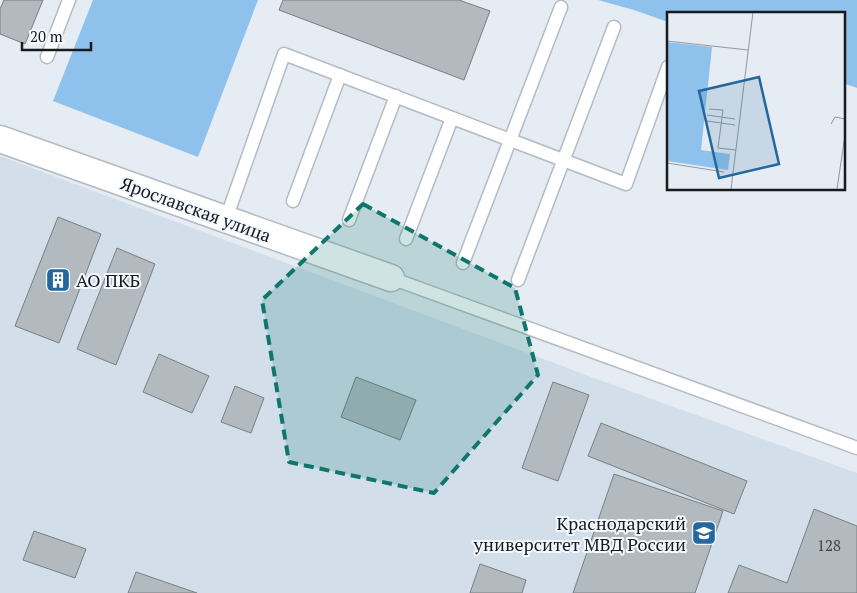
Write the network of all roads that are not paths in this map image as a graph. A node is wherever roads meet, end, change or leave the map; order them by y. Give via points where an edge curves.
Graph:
1 (69, 0) edge
2 (561, 7) dead end
3 (614, 27) dead end
4 (46, 57) dead end
5 (667, 70) edge
6 (340, 75) junction
7 (396, 96) junction
8 (452, 118) junction
9 (0, 139) edge
10 (511, 140) junction
11 (564, 160) junction
12 (293, 201) dead end
13 (226, 219) junction
14 (349, 220) dead end
15 (406, 239) dead end
16 (463, 263) dead end
17 (391, 278) joint
18 (518, 280) dead end
19 (857, 448) edge

1 - 4 lane
2 - 10 lane
3 - 11 lane
5 - 11 lane via 626,184
6 - 7 lane
6 - 12 lane
6 - 13 lane via 284,54
7 - 8 lane
7 - 14 lane
8 - 10 lane
8 - 15 lane
9 - 13 street, Ярославская улица
10 - 11 lane
10 - 16 lane
11 - 18 lane
13 - 17 street, Ярославская улица
17 - 19 lane

